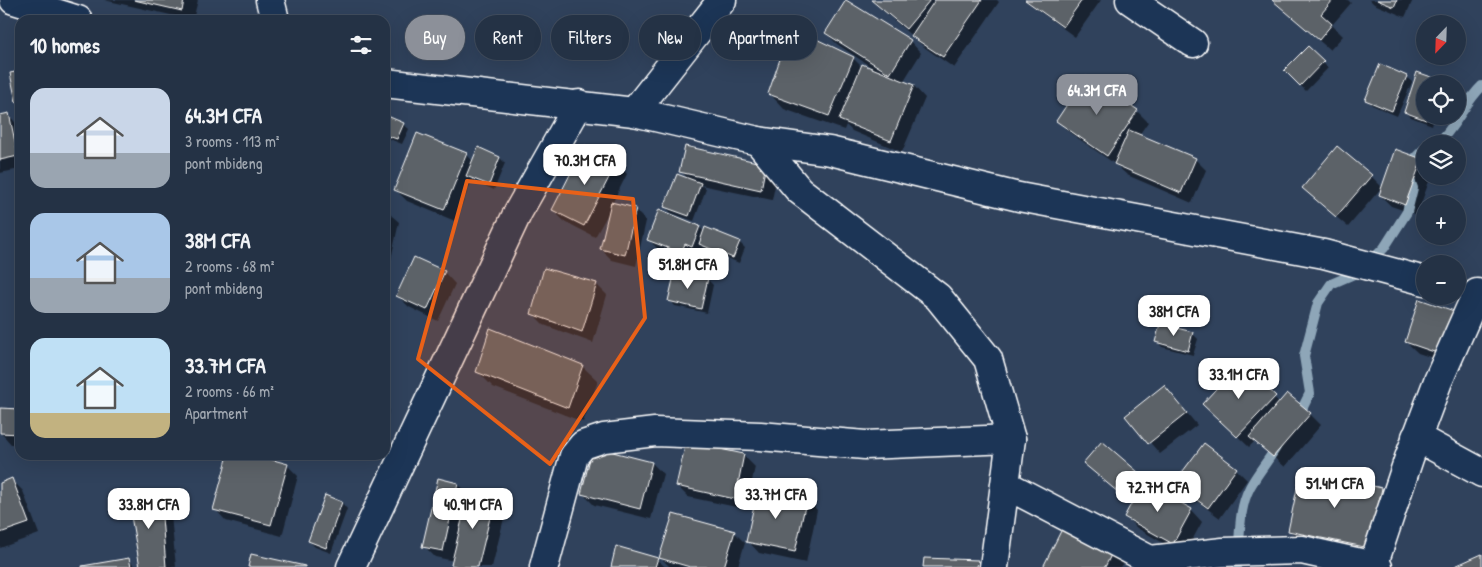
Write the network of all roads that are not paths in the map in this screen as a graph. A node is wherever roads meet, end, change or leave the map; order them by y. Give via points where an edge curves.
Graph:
1 (14, 0) edge
2 (270, 0) edge
3 (722, 0) edge
4 (1130, 0) edge
5 (62, 15) edge
6 (274, 15) edge
7 (1192, 43) dead end
8 (390, 84) edge
9 (579, 104) junction
10 (634, 112) junction
11 (758, 141) junction
12 (1416, 279) edge
13 (1472, 292) edge
14 (1416, 437) junction
15 (1011, 439) junction
16 (1482, 474) edge
17 (1006, 484) junction
18 (1376, 566) edge
19 (351, 567) edge
20 (544, 567) edge
21 (994, 567) edge

1 - 5 street
2 - 6 street
3 - 10 street
4 - 7 street
8 - 9 street
9 - 10 street
9 - 19 street via 518,212
10 - 11 street
11 - 12 street via 830,151 1019,197 1324,254
11 - 15 street via 799,190 938,298 988,359
13 - 14 street
14 - 16 street
14 - 18 street
15 - 17 street
15 - 20 street via 865,445 655,432 604,438 583,445 574,456
17 - 18 street via 1150,560 1223,552 1302,550
17 - 21 street

